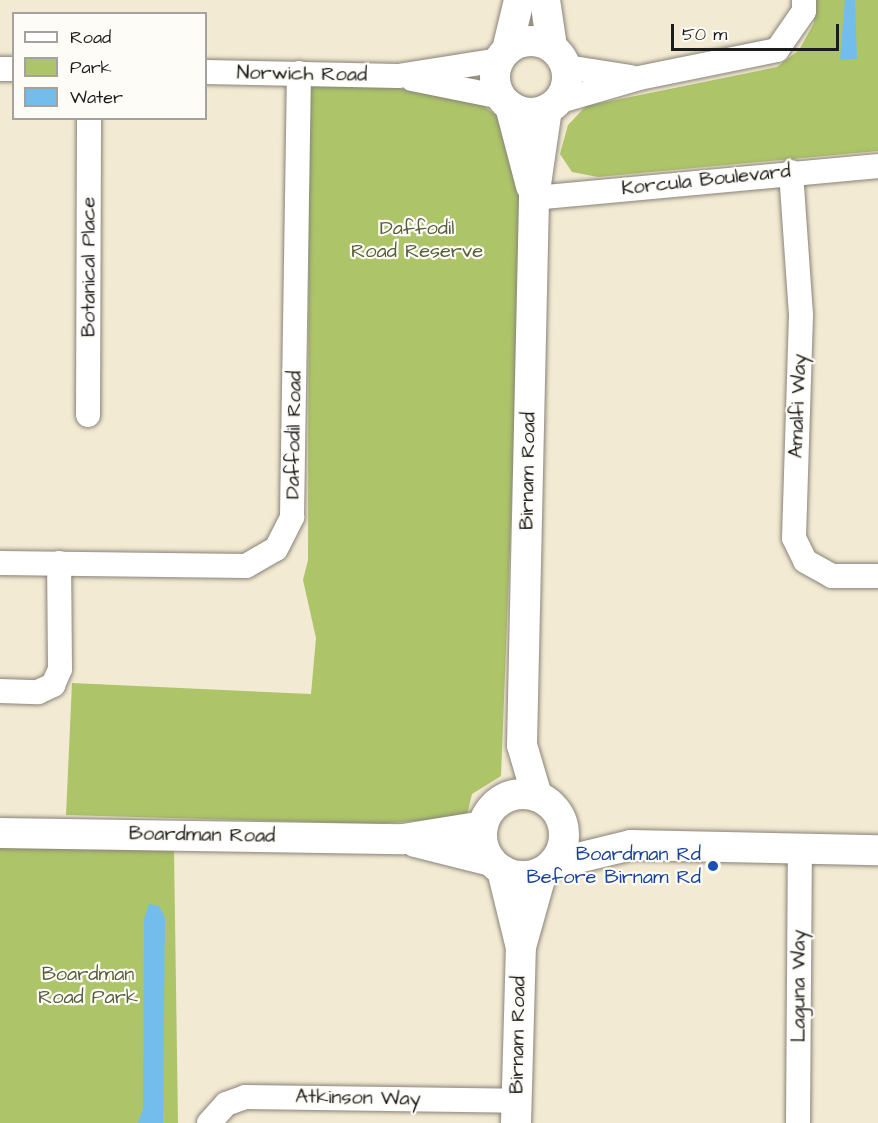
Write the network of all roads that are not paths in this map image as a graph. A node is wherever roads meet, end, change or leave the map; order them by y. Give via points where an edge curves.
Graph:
1 (519, 0) edge
2 (545, 0) edge
3 (804, 0) edge
4 (503, 55) junction
5 (559, 57) junction
6 (207, 72) edge
7 (299, 73) junction
8 (398, 76) junction
9 (639, 78) junction
10 (506, 101) junction
11 (552, 106) junction
12 (89, 120) edge
13 (878, 166) edge
14 (791, 172) junction
15 (534, 198) junction
16 (88, 415) dead end
17 (0, 563) edge
18 (59, 563) junction
19 (878, 576) edge
20 (0, 691) edge
21 (522, 745) junction
22 (537, 796) junction
23 (490, 814) junction
24 (563, 823) junction
25 (0, 832) edge
26 (403, 839) junction
27 (631, 845) junction
28 (800, 848) junction
29 (878, 850) edge
30 (496, 865) junction
31 (547, 868) junction
32 (521, 947) junction
33 (517, 1112) edge
34 (209, 1123) edge
35 (798, 1123) edge

1 - 4 street, Birnam Road
2 - 5 street, Birnam Road
3 - 9 street via 804,11 777,50
4 - 5 street via 524,41
4 - 8 street, Norwich Road
4 - 10 street, Birnam Road via 495,78
5 - 9 street
5 - 11 street, Birnam Road via 566,85
6 - 7 street, Norwich Road
7 - 8 street, Norwich Road
7 - 18 street, Daffodil Road via 292,517 276,549 246,566
8 - 10 street, Norwich Road
9 - 11 street
10 - 11 street via 528,113
10 - 15 street, Birnam Road
11 - 15 street, Birnam Road
12 - 16 street, Botanical Place
13 - 14 street, Korcula Boulevard
14 - 15 street, Korcula Boulevard
14 - 19 street, Amalfi Way via 801,315 794,538 805,561 832,576
15 - 21 street, Birnam Road
17 - 18 street, Daffodil Road
18 - 20 street via 60,669 53,685 38,692
21 - 22 street, Birnam Road
21 - 23 street, Birnam Road
22 - 23 street, Boardman Road
22 - 24 street, Boardman Road
23 - 26 street, Boardman Road
23 - 30 street
24 - 27 street, Boardman Road
24 - 31 street via 563,845
25 - 26 street, Boardman Road
26 - 30 street, Boardman Road
27 - 28 street, Boardman Road
27 - 31 street, Boardman Road
28 - 29 street, Boardman Road
28 - 35 street, Laguna Way
30 - 31 street, Boardman Road via 515,875
30 - 32 street, Birnam Road
31 - 32 street, Birnam Road
32 - 33 street, Birnam Road
33 - 34 street, Atkinson Way via 254,1096 226,1104

